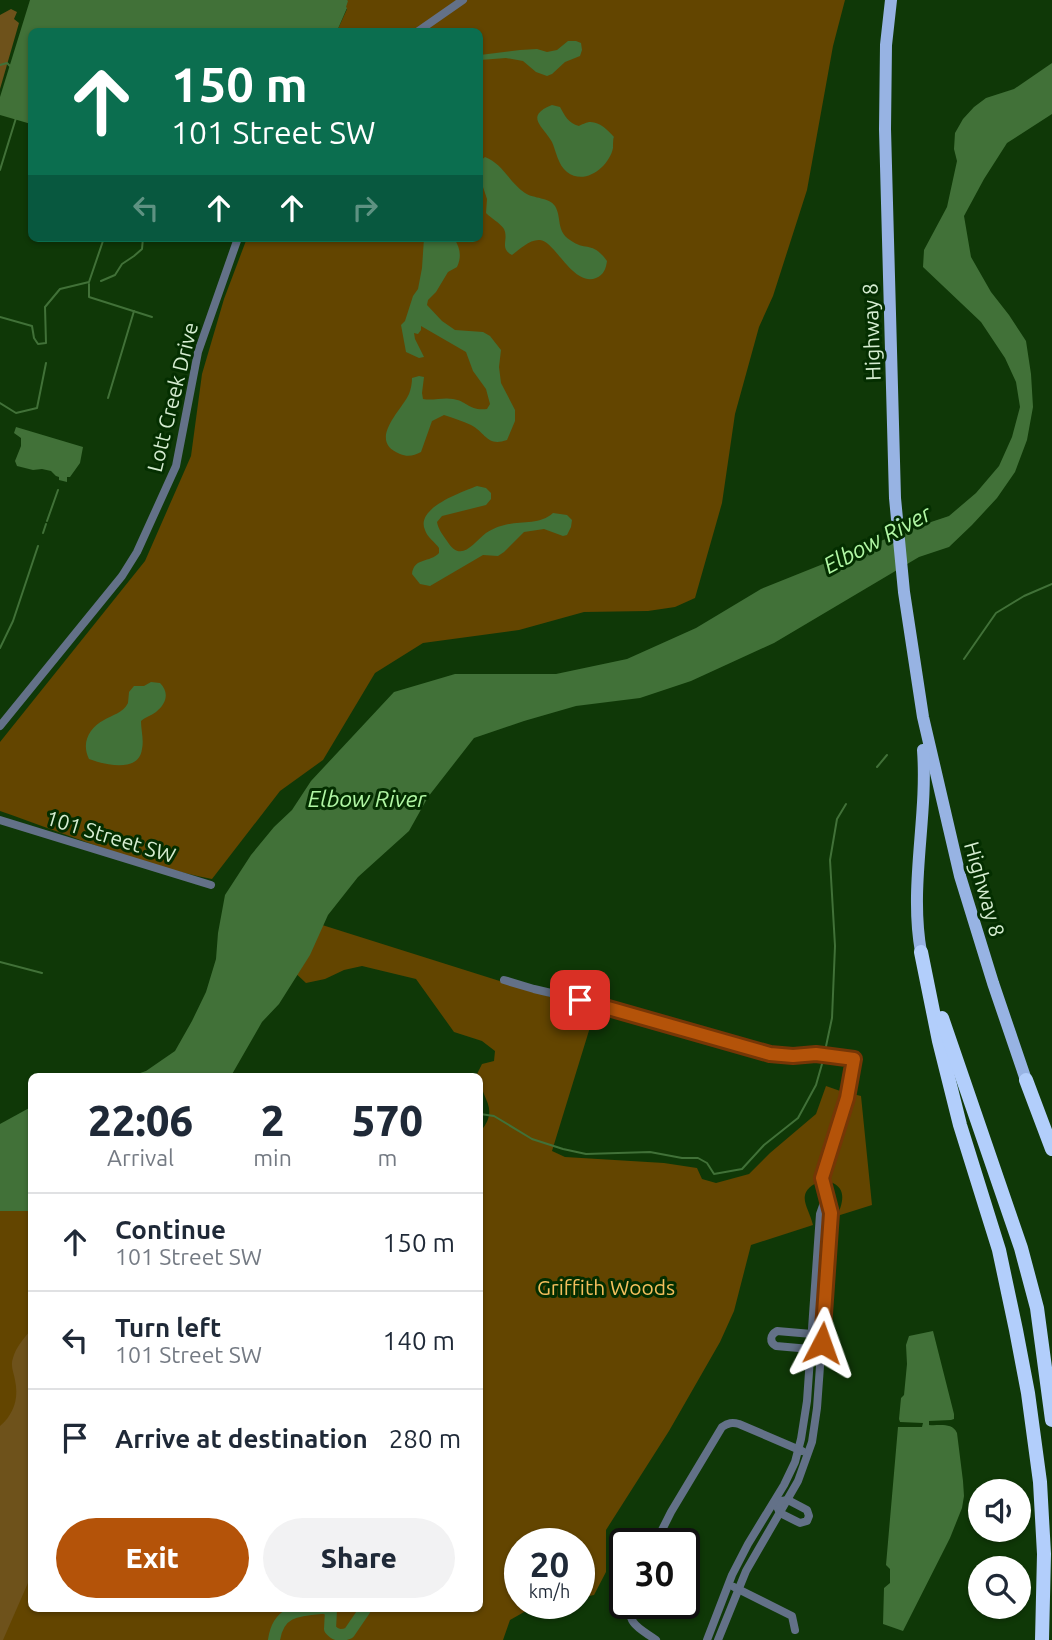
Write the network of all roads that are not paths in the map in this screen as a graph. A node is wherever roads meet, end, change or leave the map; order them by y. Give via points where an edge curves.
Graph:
1 (463, 0) edge
2 (891, 0) edge
3 (423, 28) edge
4 (237, 242) edge
5 (914, 663) junction
6 (0, 726) edge
7 (0, 820) edge
8 (211, 885) dead end
9 (920, 952) junction
10 (504, 980) dead end
11 (1026, 1080) junction
12 (1052, 1132) edge
13 (1052, 1149) edge
14 (826, 1197) junction
15 (812, 1334) junction
16 (822, 1343) junction
17 (810, 1349) junction
18 (1052, 1420) edge
19 (799, 1449) junction
20 (809, 1453) junction
21 (788, 1500) junction
22 (775, 1502) junction
23 (780, 1513) junction
24 (664, 1528) edge
25 (728, 1584) junction
26 (738, 1588) junction
27 (631, 1619) edge
28 (795, 1630) dead end
29 (656, 1640) edge
30 (707, 1640) edge
31 (718, 1640) edge
32 (1042, 1640) edge

1 - 3 street
2 - 5 main road, Highway 8 via 885,129 895,498
4 - 6 street, Lott Creek Drive via 198,352 176,466 137,552
5 - 9 main road, Highway 8 via 924,758 916,898
5 - 11 main road, Highway 8 via 960,876
7 - 8 street, 101 Street SW
9 - 18 highway via 1021,1248 1037,1308
9 - 32 highway via 960,1125 999,1250 1028,1393 1040,1482
10 - 14 street via 770,1054 854,1059 822,1178
11 - 12 highway
11 - 13 highway
14 - 15 street via 820,1214
14 - 16 street via 831,1213
15 - 16 street
15 - 17 street
15 - 17 street via 776,1331 771,1338 776,1346
16 - 17 street
16 - 20 street
17 - 19 street
19 - 20 street
19 - 22 street
19 - 24 street via 739,1424 722,1427
20 - 21 street
21 - 22 street
21 - 23 street
21 - 23 street via 807,1510 808,1519 800,1523
22 - 23 street
22 - 25 street
23 - 26 street
25 - 26 street
25 - 30 street
26 - 28 street via 792,1616
26 - 31 street
27 - 29 street

